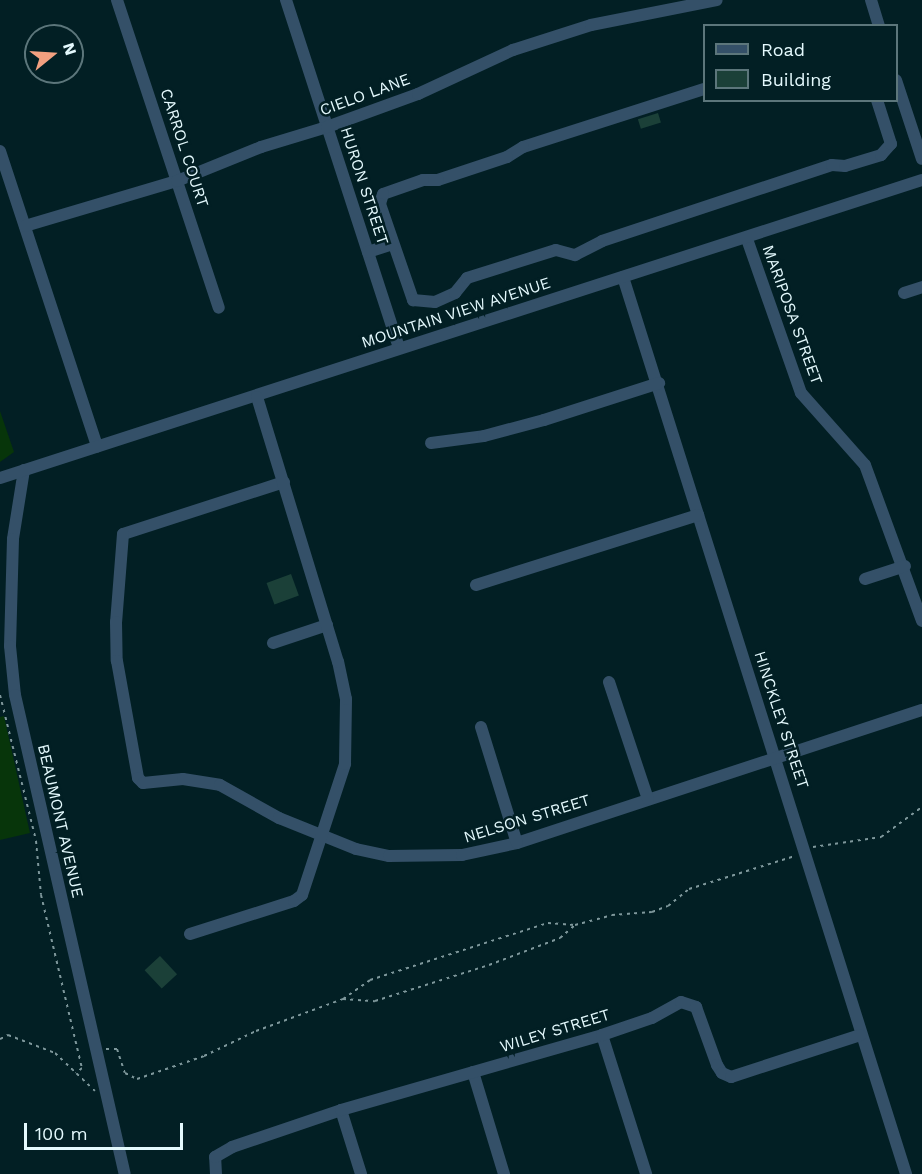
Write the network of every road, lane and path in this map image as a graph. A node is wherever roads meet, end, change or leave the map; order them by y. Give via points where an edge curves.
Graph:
1 (117, 0) edge
2 (286, 0) edge
3 (717, 0) edge
4 (871, 0) edge
5 (878, 24) edge
6 (898, 83) edge
7 (703, 90) edge
8 (878, 102) edge
9 (327, 127) junction
10 (0, 151) edge
11 (922, 159) edge
12 (922, 180) edge
13 (177, 181) junction
14 (25, 226) junction
15 (747, 239) junction
16 (393, 244) junction
17 (368, 252) junction
18 (623, 277) junction
19 (922, 287) edge
20 (904, 292) dead end
21 (219, 308) dead end
22 (399, 348) junction
23 (659, 383) junction
24 (257, 397) junction
25 (431, 442) dead end
26 (97, 446) junction
27 (24, 470) junction
28 (0, 478) edge
29 (284, 482) junction
30 (698, 515) junction
31 (905, 566) junction
32 (865, 579) dead end
33 (476, 585) dead end
34 (922, 621) edge
35 (327, 625) junction
36 (273, 643) dead end
37 (609, 682) dead end
38 (0, 695) edge
39 (922, 710) edge
40 (481, 727) dead end
41 (776, 756) junction
42 (648, 799) junction
43 (922, 807) edge
44 (322, 838) junction
45 (517, 843) junction
46 (804, 853) junction
47 (575, 925) junction
48 (190, 934) dead end
49 (343, 999) junction
50 (602, 1035) junction
51 (860, 1035) junction
52 (0, 1039) edge
53 (97, 1052) junction
54 (76, 1072) junction
55 (473, 1072) junction
56 (107, 1090) junction
57 (341, 1110) junction
58 (125, 1174) edge
59 (216, 1174) edge
60 (361, 1174) edge
61 (504, 1174) edge
62 (646, 1174) edge
63 (906, 1174) edge

1 - 13 street, CARROL COURT
2 - 9 street, HURON STREET
3 - 9 street, CIELO LANE via 591,25 513,50 418,94
4 - 5 street
6 - 11 street
7 - 16 street via 522,147 507,157 438,180 423,180 387,191 380,204
8 - 16 street via 891,144 881,155 845,166 832,165 602,241 575,255 556,250 467,279 455,293 435,302 413,300
9 - 13 street, CIELO LANE via 261,147
9 - 17 street, HURON STREET
10 - 14 street
12 - 15 street, MOUNTAIN VIEW AVENUE
13 - 14 street, CIELO LANE
13 - 21 street, CARROL COURT
14 - 26 street
15 - 18 street, MOUNTAIN VIEW AVENUE
15 - 31 street, MARIPOSA STREET via 801,393 865,465
16 - 17 street
17 - 22 street, HURON STREET
18 - 22 street, MOUNTAIN VIEW AVENUE
18 - 23 street, HINCKLEY STREET
19 - 20 street
22 - 24 street, MOUNTAIN VIEW AVENUE
23 - 25 street via 544,420 484,435
23 - 30 street, HINCKLEY STREET
24 - 26 street, MOUNTAIN VIEW AVENUE
24 - 29 street
26 - 27 street, MOUNTAIN VIEW AVENUE
27 - 28 street, MOUNTAIN VIEW AVENUE
27 - 53 street, BEAUMONT AVENUE via 13,539 10,646 15,695
29 - 35 street
29 - 44 street, NELSON STREET via 123,534 117,661 142,783 183,779 220,785
30 - 33 street
30 - 41 street, HINCKLEY STREET
31 - 32 street
31 - 34 street, MARIPOSA STREET
35 - 36 street
35 - 44 street via 346,699 348,733 345,764
37 - 42 street
38 - 54 path via 36,841 41,895 82,1068
39 - 41 street, NELSON STREET
40 - 45 street
41 - 42 street, NELSON STREET
41 - 46 street, HINCKLEY STREET
42 - 45 street, NELSON STREET
43 - 46 path via 881,837 822,843
44 - 45 street, NELSON STREET via 388,856 422,858 462,855
44 - 48 street via 302,895 294,901
46 - 47 path via 689,889 668,906 652,912 612,915
46 - 51 street, HINCKLEY STREET
47 - 49 path via 548,923 370,980
47 - 49 path via 543,946 489,965 375,1001
49 - 53 path via 137,1079 125,1073 117,1049
50 - 51 street, WILEY STREET via 652,1018 681,1002 696,1007 717,1065 731,1077
50 - 55 street, WILEY STREET
50 - 62 street
51 - 63 street, HINCKLEY STREET
52 - 54 path via 8,1035 45,1049
53 - 56 street, BEAUMONT AVENUE
54 - 56 path via 95,1091
55 - 57 street, WILEY STREET
55 - 61 street
56 - 58 street, BEAUMONT AVENUE
57 - 59 street, WILEY STREET via 232,1147 215,1157
57 - 60 street

